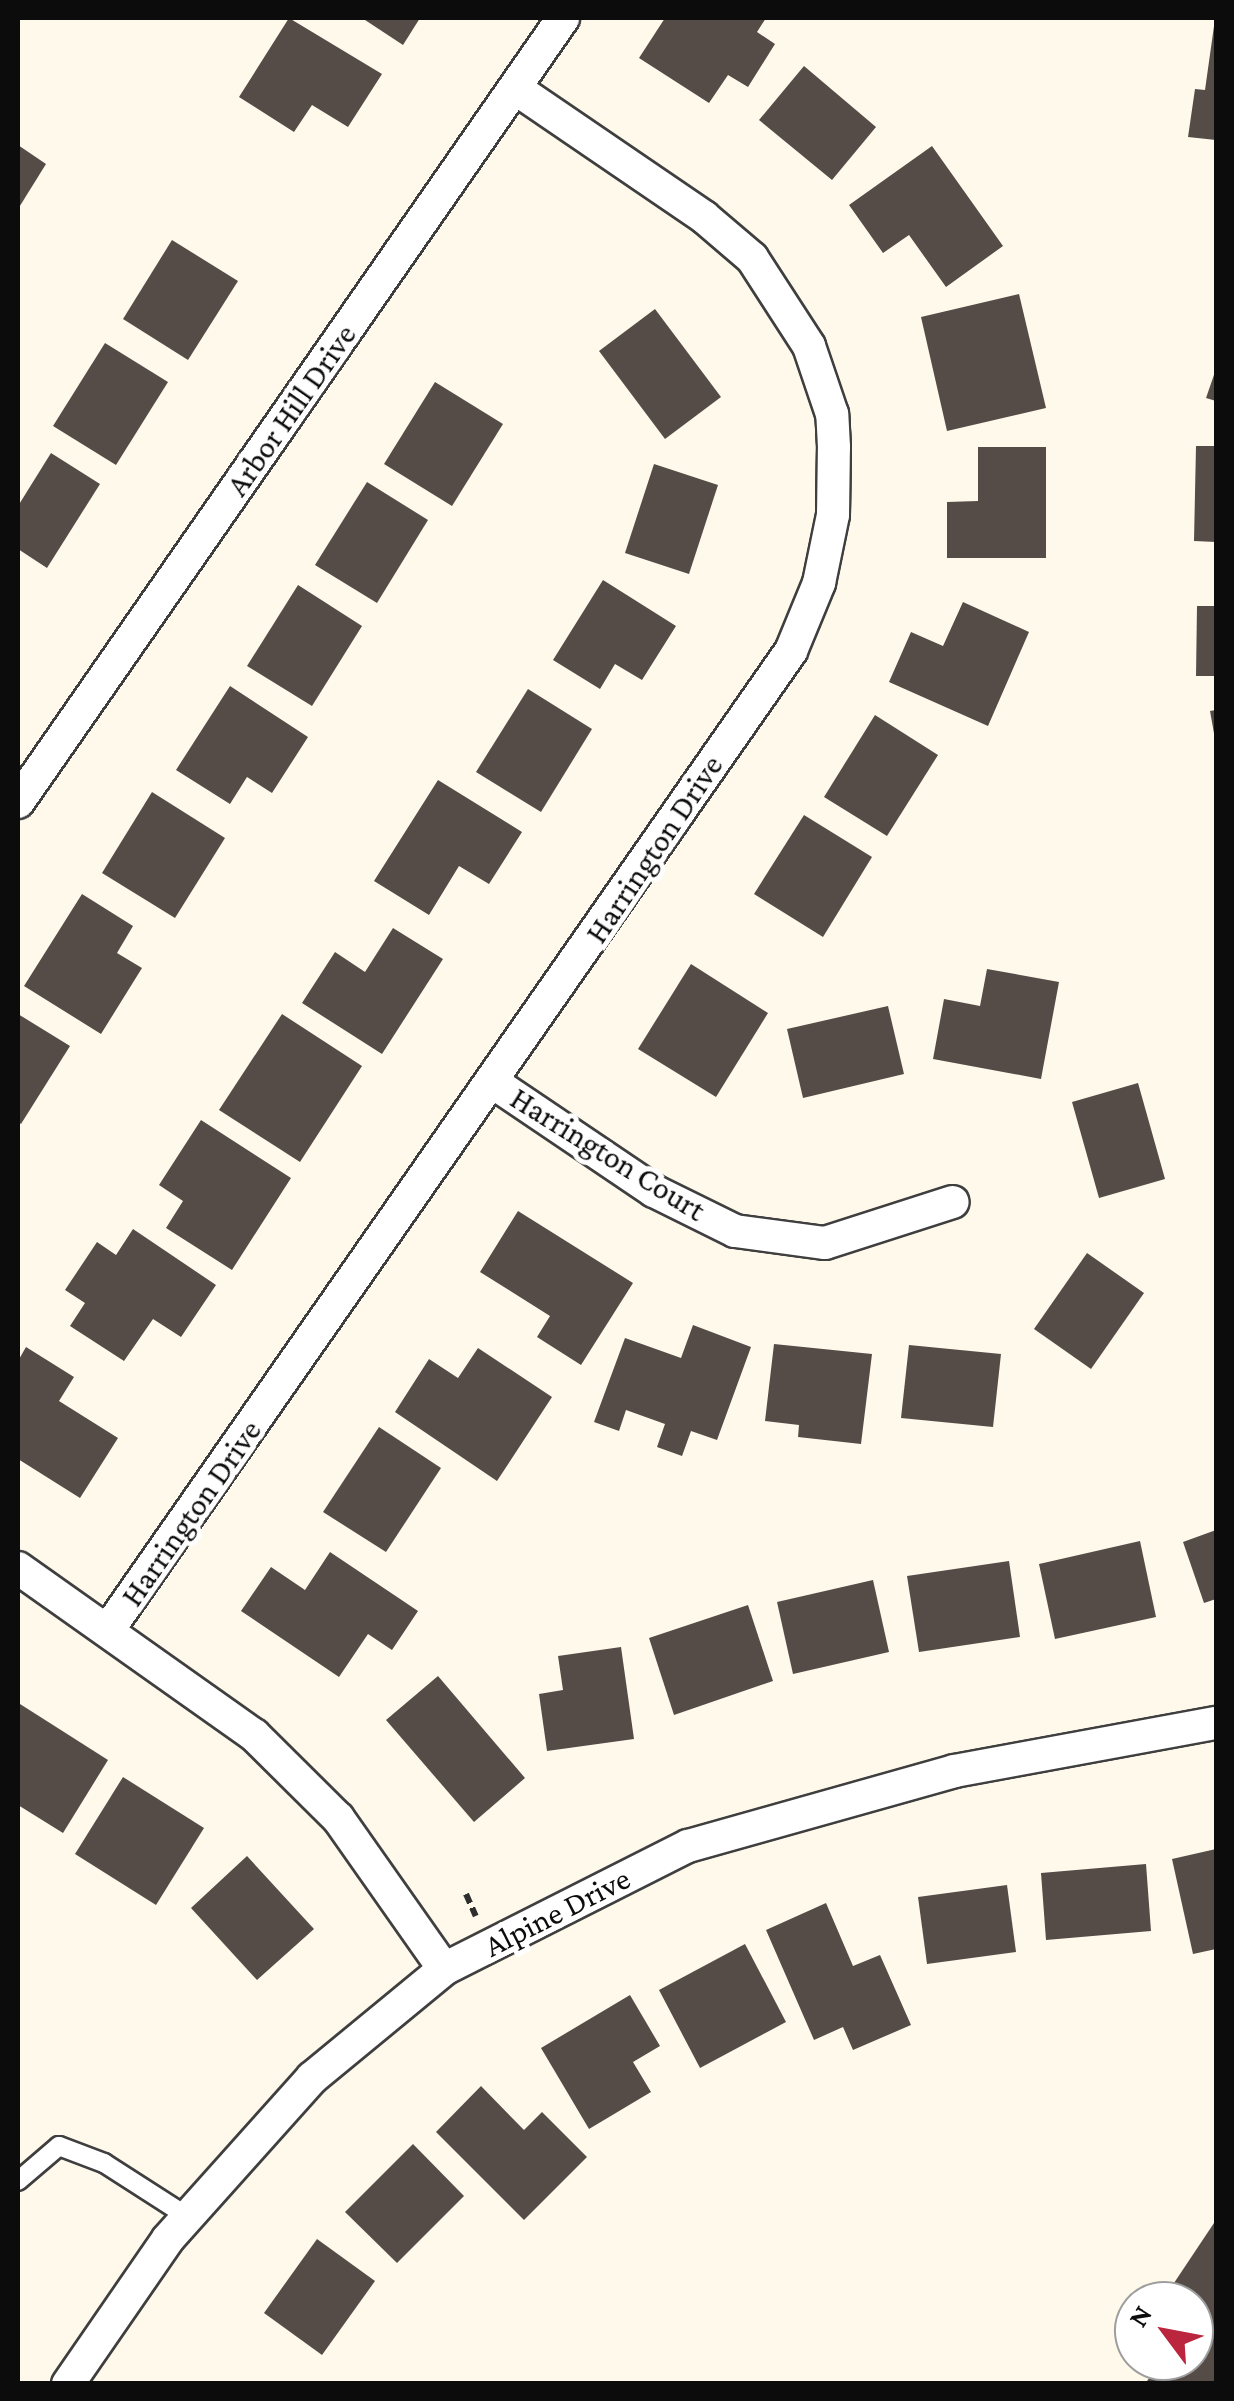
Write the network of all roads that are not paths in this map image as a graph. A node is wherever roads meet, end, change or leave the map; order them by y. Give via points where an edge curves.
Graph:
1 (563, 18) edge
2 (515, 88) junction
3 (18, 802) edge
4 (494, 1083) junction
5 (953, 1202) dead end
6 (18, 1568) edge
7 (108, 1630) junction
8 (1216, 1724) edge
9 (444, 1970) junction
10 (18, 2181) edge
11 (188, 2216) junction
12 (68, 2384) edge

1 - 2 street, Arbor Hill Drive
2 - 3 street, Arbor Hill Drive
2 - 4 street, Harrington Drive via 704,217 752,258 809,346 832,414 833,515 819,584 791,651
4 - 5 street, Harrington Court via 654,1191 735,1232 825,1243
4 - 7 street, Harrington Drive
6 - 7 street
7 - 9 street via 254,1735 338,1818
8 - 9 street, Alpine Drive via 954,1772 688,1846
9 - 11 street, Alpine Drive via 312,2078
10 - 11 lane via 58,2146 104,2163
11 - 12 street, Alpine Drive

